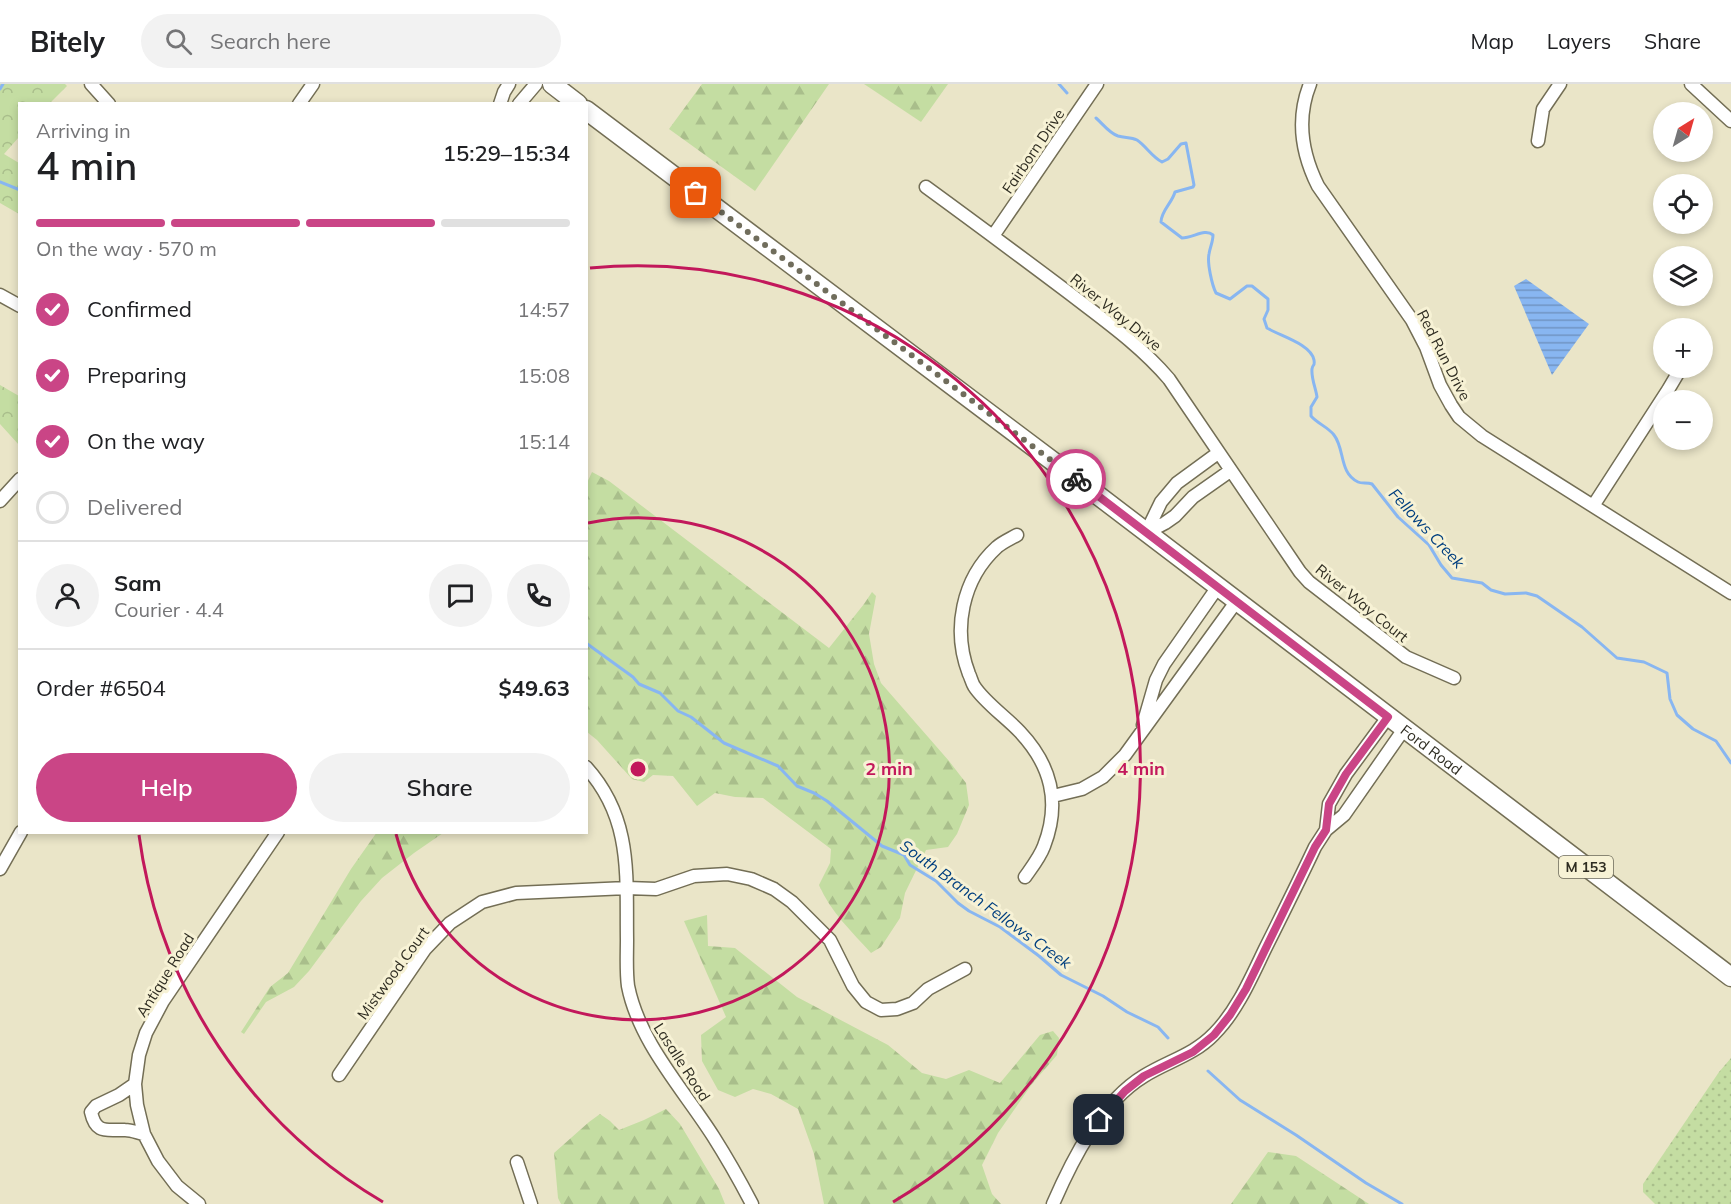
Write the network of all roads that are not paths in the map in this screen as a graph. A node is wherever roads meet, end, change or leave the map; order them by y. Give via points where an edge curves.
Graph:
1 (91, 84) edge
2 (313, 84) edge
3 (509, 84) edge
4 (536, 84) edge
5 (552, 84) edge
6 (1097, 84) edge
7 (1310, 84) edge
8 (1560, 84) edge
9 (1691, 84) edge
10 (107, 102) edge
11 (300, 102) edge
12 (501, 102) edge
13 (521, 102) edge
14 (575, 102) edge
15 (588, 112) edge
16 (1731, 121) edge
17 (1538, 141) dead end
18 (926, 187) dead end
19 (993, 236) junction
20 (0, 295) edge
21 (18, 305) edge
22 (1675, 378) edge
23 (1218, 453) junction
24 (1230, 471) junction
25 (18, 481) edge
26 (0, 501) edge
27 (1593, 506) junction
28 (1146, 533) junction
29 (1017, 535) dead end
30 (1217, 588) junction
31 (1731, 593) edge
32 (1236, 602) junction
33 (1164, 664) junction
34 (1181, 677) junction
35 (1454, 678) dead end
36 (1388, 717) junction
37 (1404, 729) junction
38 (1140, 733) junction
39 (588, 770) edge
40 (1053, 796) junction
41 (1326, 830) junction
42 (20, 834) edge
43 (277, 834) edge
44 (0, 869) edge
45 (1025, 877) dead end
46 (627, 888) junction
47 (965, 969) dead end
48 (1731, 977) edge
49 (339, 1075) dead end
50 (135, 1084) junction
51 (144, 1134) junction
52 (517, 1162) dead end
53 (199, 1204) edge
54 (531, 1204) edge
55 (752, 1204) edge
56 (1053, 1204) edge

1 - 10 street
2 - 11 street
3 - 12 street
4 - 13 street
5 - 14 main road
6 - 19 street, Fairborn Drive
7 - 27 street, Red Run Drive via 1302,119 1310,168 1318,186 1412,320 1451,405 1482,436
8 - 17 street via 1543,109
9 - 16 street
15 - 28 main road, Ford Road / M 153
18 - 19 street, River Way Drive
19 - 23 street, River Way Drive via 1146,354 1169,379
20 - 21 street
22 - 27 street
23 - 24 street, River Way Drive
23 - 28 street via 1177,483 1161,502
24 - 28 street via 1193,497 1165,524
24 - 35 street, River Way Court via 1294,565 1310,582 1406,657
25 - 26 street
27 - 31 street, Red Run Drive
28 - 30 main road, Ford Road / M 153
29 - 40 street via 998,546 969,585 960,632 963,660 974,687 1037,754
30 - 32 main road, Ford Road / M 153
30 - 33 street
32 - 34 street
32 - 36 main road, Ford Road / M 153
33 - 34 street
33 - 38 street
34 - 38 street
36 - 37 main road, Ford Road / M 153
36 - 41 street via 1329,804
37 - 41 street via 1344,815
37 - 48 main road, Ford Road / M 153
38 - 40 street via 1125,755 1102,777 1082,789
39 - 46 street via 604,790 621,830
40 - 45 street via 1044,847
41 - 56 street via 1230,1015 1193,1052 1144,1076 1125,1091 1099,1120 1076,1155
42 - 44 street
43 - 50 street, Antique Road via 163,1001 146,1033
46 - 47 street, Mistwood Court via 656,889 694,876 727,874 774,889 830,940 853,986 866,1002 881,1010 913,1003 928,989
46 - 49 street, Mistwood Court via 516,893 482,902 467,911 425,949
46 - 55 street, Lasalle Road via 628,984 638,1018
50 - 51 street, Antique Road
50 - 51 street via 91,1112 93,1122 100,1128
51 - 53 street, Antique Road via 177,1186
52 - 54 street

